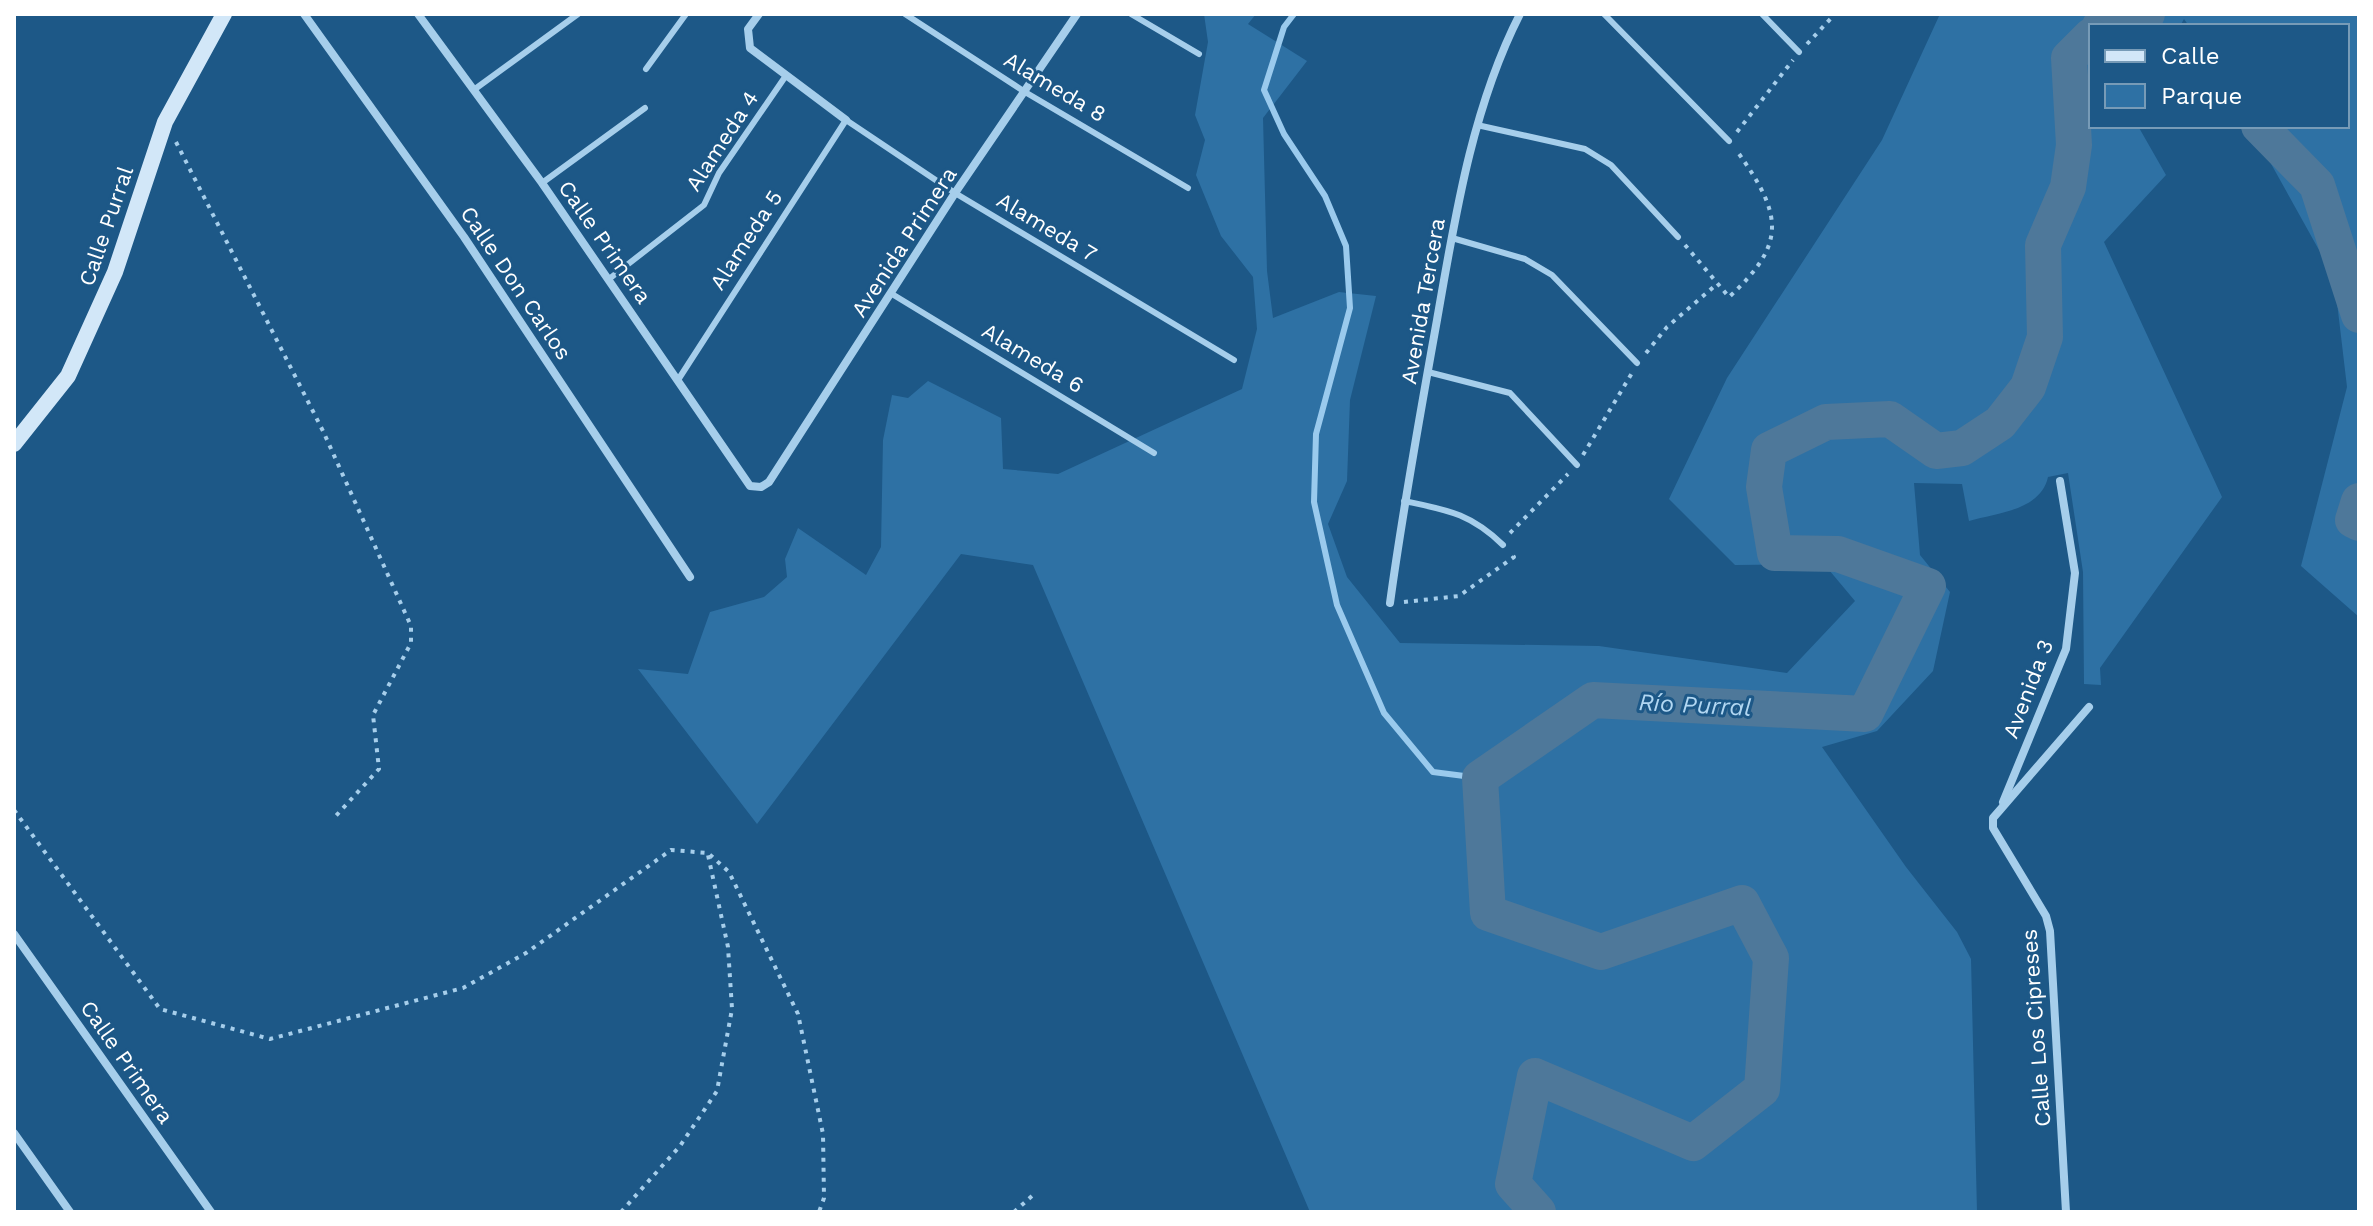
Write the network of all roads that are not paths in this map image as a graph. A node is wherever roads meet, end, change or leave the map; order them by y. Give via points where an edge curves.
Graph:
1 (224, 14) edge
2 (304, 14) edge
3 (418, 14) edge
4 (578, 14) edge
5 (686, 14) edge
6 (759, 14) edge
7 (905, 14) edge
8 (1077, 14) edge
9 (1131, 14) edge
10 (1520, 14) edge
11 (1604, 14) edge
12 (1762, 14) edge
13 (1799, 52) road end
14 (1199, 54) dead end
15 (646, 69) dead end
16 (785, 77) junction
17 (475, 89) junction
18 (1025, 92) junction
19 (645, 108) dead end
20 (846, 120) junction
21 (1477, 125) junction
22 (1729, 141) road end
23 (542, 183) junction
24 (1188, 188) dead end
25 (955, 193) junction
26 (1678, 237) road end
27 (1452, 238) junction
28 (609, 279) junction
29 (892, 294) junction
30 (1234, 360) dead end
31 (1637, 363) dead end
32 (1428, 372) junction
33 (678, 380) junction
34 (14, 444) edge
35 (1154, 453) dead end
36 (1577, 465) dead end
37 (2060, 481) dead end
38 (761, 487) joint
39 (1404, 501) junction
40 (1503, 545) dead end
41 (690, 577) dead end
42 (1390, 603) dead end
43 (2089, 707) dead end
44 (2000, 810) junction
45 (14, 934) edge
46 (14, 1133) edge
47 (206, 1210) edge
48 (70, 1212) edge
49 (2066, 1212) edge

1 - 34 street, Calle Purral via 165,122 87,338 68,376
2 - 41 street, Calle Don Carlos via 464,237
3 - 17 street, Calle Primera
4 - 17 lane
5 - 15 lane
6 - 16 street via 748,29 750,48
7 - 18 lane, Alameda 8
8 - 18 street, Avenida Primera
9 - 14 lane
10 - 21 street, Avenida Tercera
11 - 22 lane
12 - 13 lane
16 - 20 street
16 - 28 lane, Alameda 4 via 719,173 704,205
17 - 23 street, Calle Primera
18 - 24 lane, Alameda 8
18 - 25 street, Avenida Primera
19 - 23 lane
20 - 25 lane, Alameda 7
20 - 33 lane, Alameda 5
21 - 26 lane via 1585,149 1611,165
21 - 27 street, Avenida Tercera
23 - 28 street, Calle Primera
25 - 29 street, Avenida Primera
25 - 30 lane, Alameda 7
27 - 31 lane via 1525,259 1552,275
27 - 32 street, Avenida Tercera
28 - 33 street, Calle Primera
29 - 35 lane, Alameda 6
29 - 38 street, Avenida Primera
32 - 36 lane via 1510,393
32 - 39 street, Avenida Tercera
33 - 38 street, Calle Primera via 750,486
37 - 44 street, Avenida 3 via 2075,573 2066,649
39 - 40 lane via 1459,512 1482,524
39 - 42 street, Avenida Tercera
43 - 44 street
44 - 49 street, Calle Los Cipreses via 1993,828 2050,931
45 - 47 street, Calle Primera
46 - 48 street

